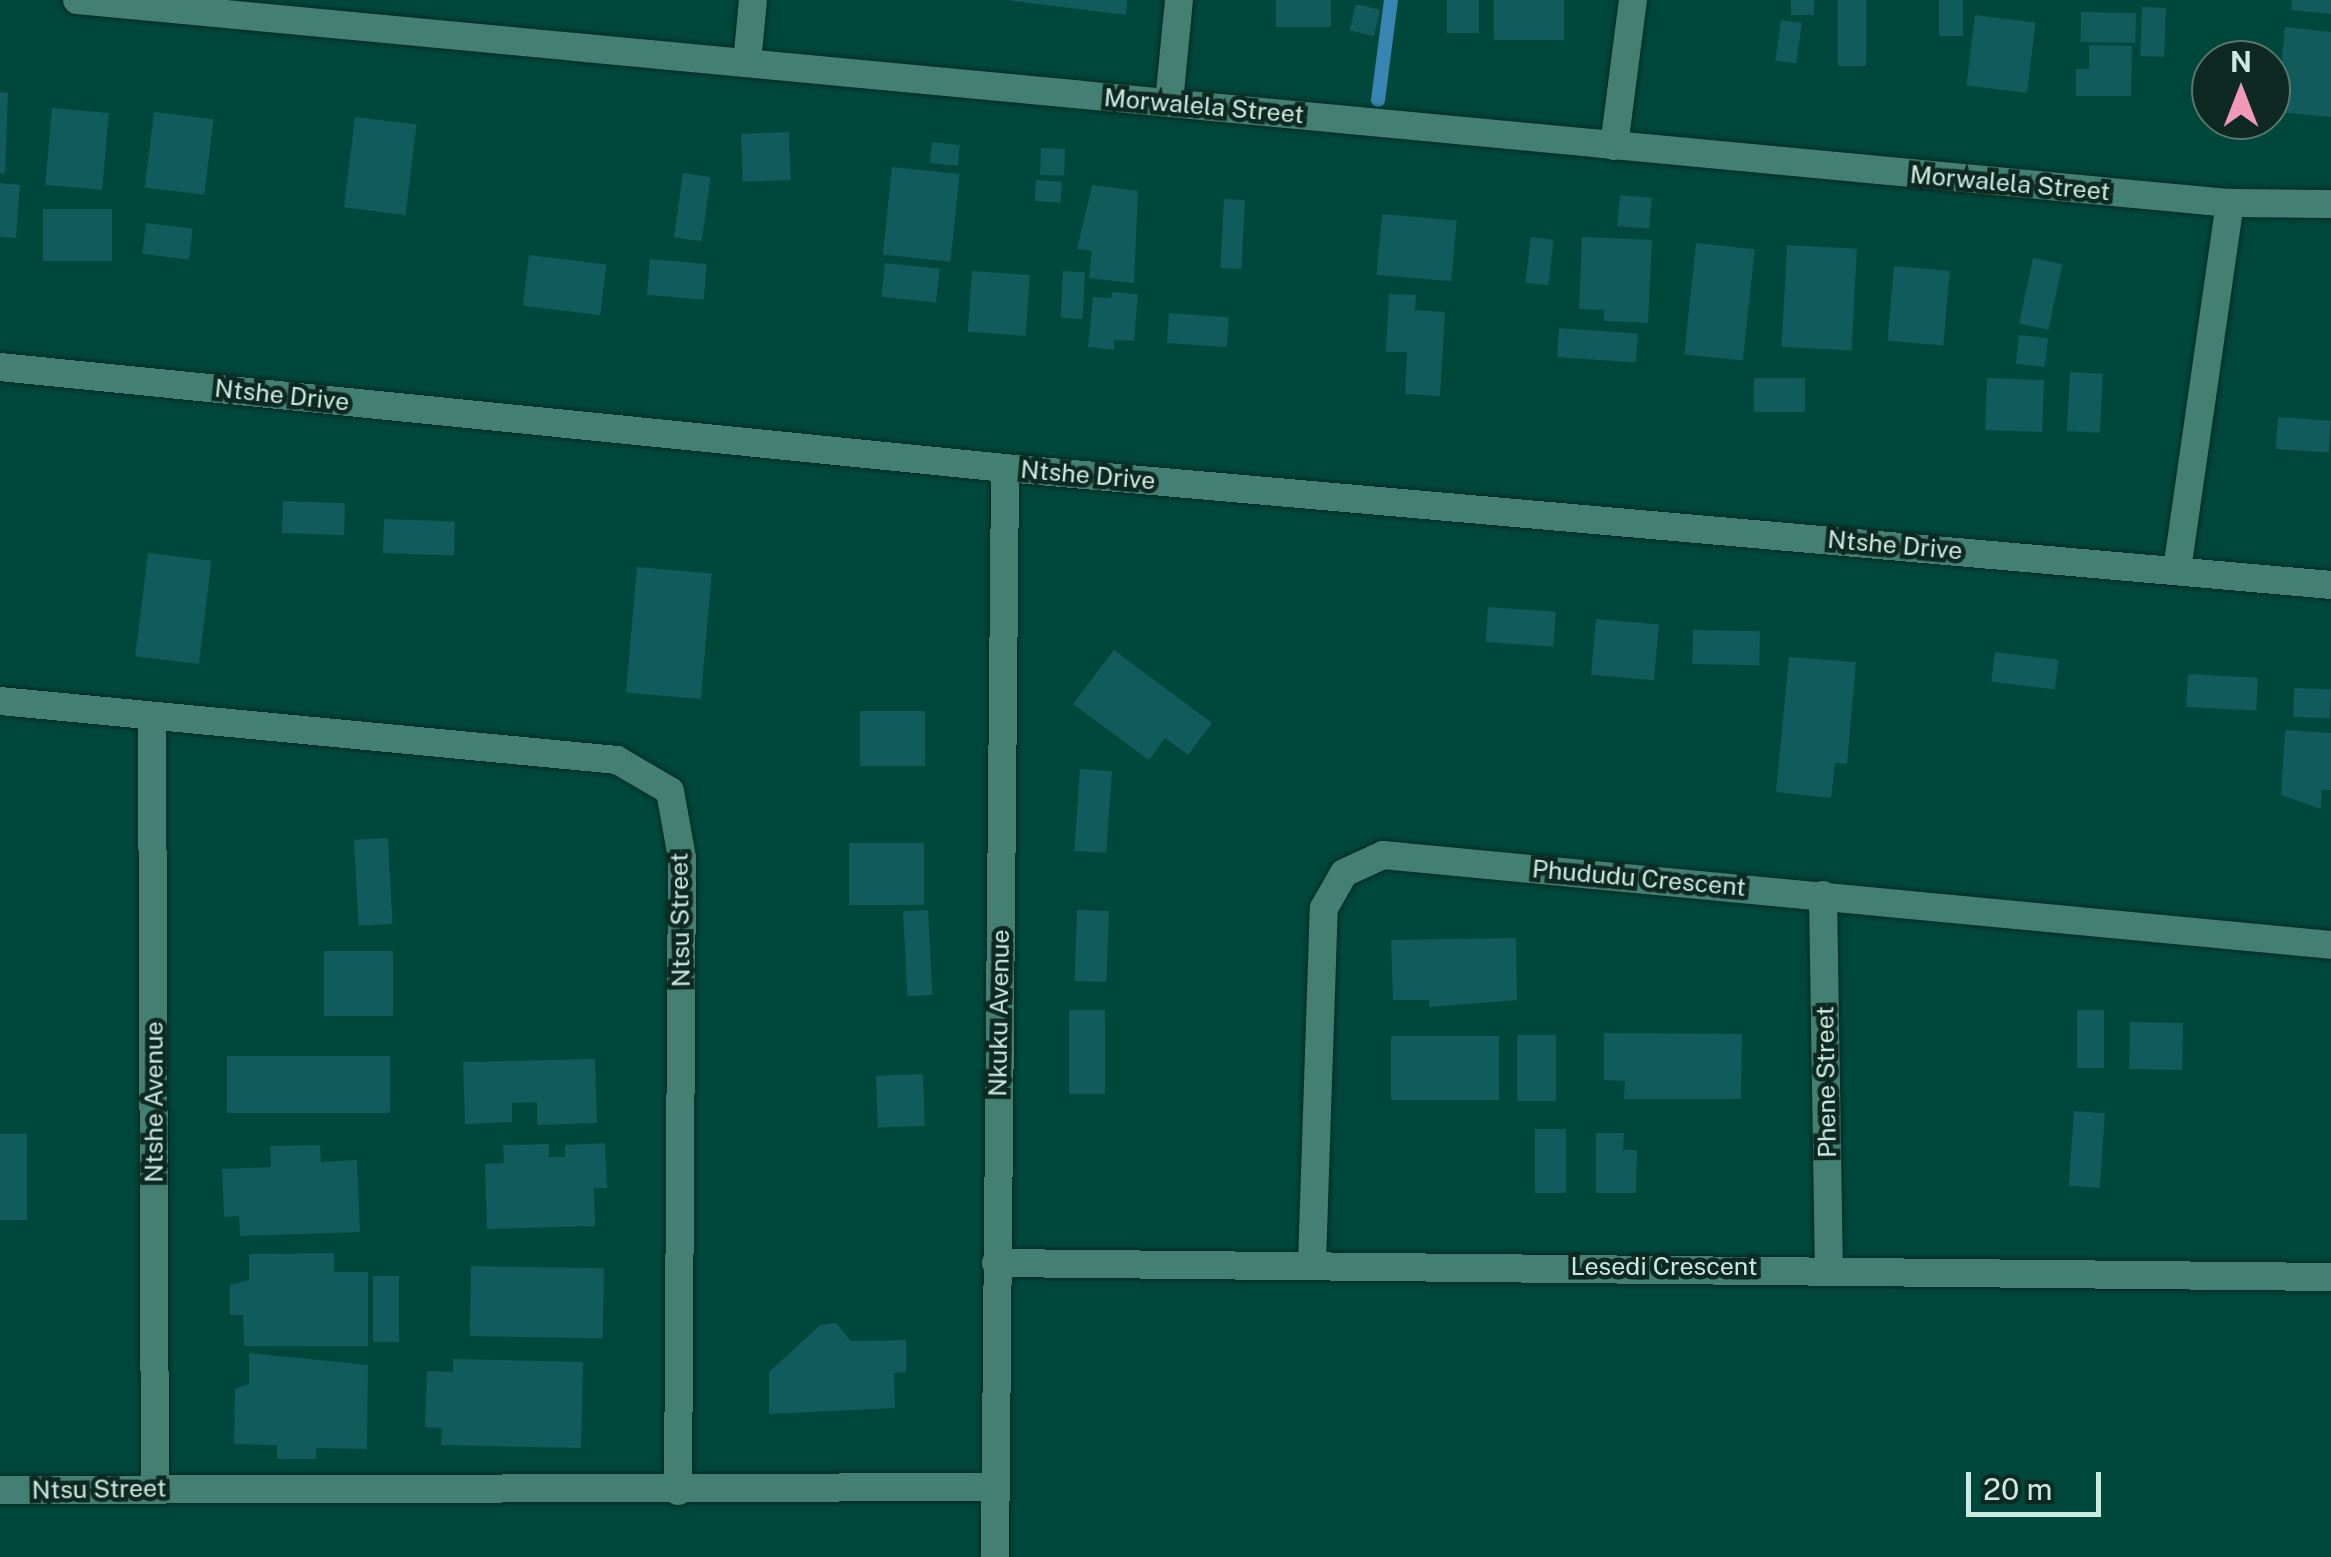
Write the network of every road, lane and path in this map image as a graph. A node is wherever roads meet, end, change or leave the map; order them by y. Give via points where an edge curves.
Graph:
1 (76, 0) edge
2 (753, 0) edge
3 (1179, 0) edge
4 (1633, 0) edge
5 (320, 11) edge
6 (747, 63) junction
7 (1170, 102) junction
8 (1614, 146) junction
9 (2230, 203) junction
10 (2331, 204) edge
11 (0, 367) edge
12 (1005, 468) junction
13 (2177, 570) junction
14 (2331, 585) edge
15 (0, 701) edge
16 (152, 717) junction
17 (1823, 896) junction
18 (2331, 945) edge
19 (996, 1264) junction
20 (1312, 1264) junction
21 (1829, 1268) junction
22 (2331, 1276) edge
23 (994, 1487) junction
24 (155, 1488) junction
25 (0, 1490) edge
26 (678, 1491) junction
27 (995, 1557) edge

1 - 5 street, Morwalela Street
2 - 6 street
3 - 7 street
4 - 8 street
5 - 6 street, Morwalela Street
6 - 7 street, Morwalela Street
7 - 8 street, Morwalela Street
8 - 9 street, Morwalela Street
9 - 10 street, Morwalela Street
9 - 13 street
11 - 12 street, Ntshe Drive
12 - 13 street, Ntshe Drive
12 - 19 street, Nkuku Avenue
13 - 14 street, Ntshe Drive
15 - 16 street, Ntsu Street
16 - 24 street, Ntshe Avenue
16 - 26 street, Ntsu Street via 618,760 670,791 682,858
17 - 18 street, Phududu Crescent
17 - 20 street, Phududu Crescent via 1383,855 1344,873 1324,908
17 - 21 street, Phene Street
19 - 20 street, Lesedi Crescent
19 - 23 street, Nkuku Avenue
20 - 21 street, Lesedi Crescent
21 - 22 street, Lesedi Crescent
23 - 26 street, Ntsu Street
23 - 27 street, Nkuku Avenue
24 - 25 street, Ntsu Street
24 - 26 street, Ntsu Street

